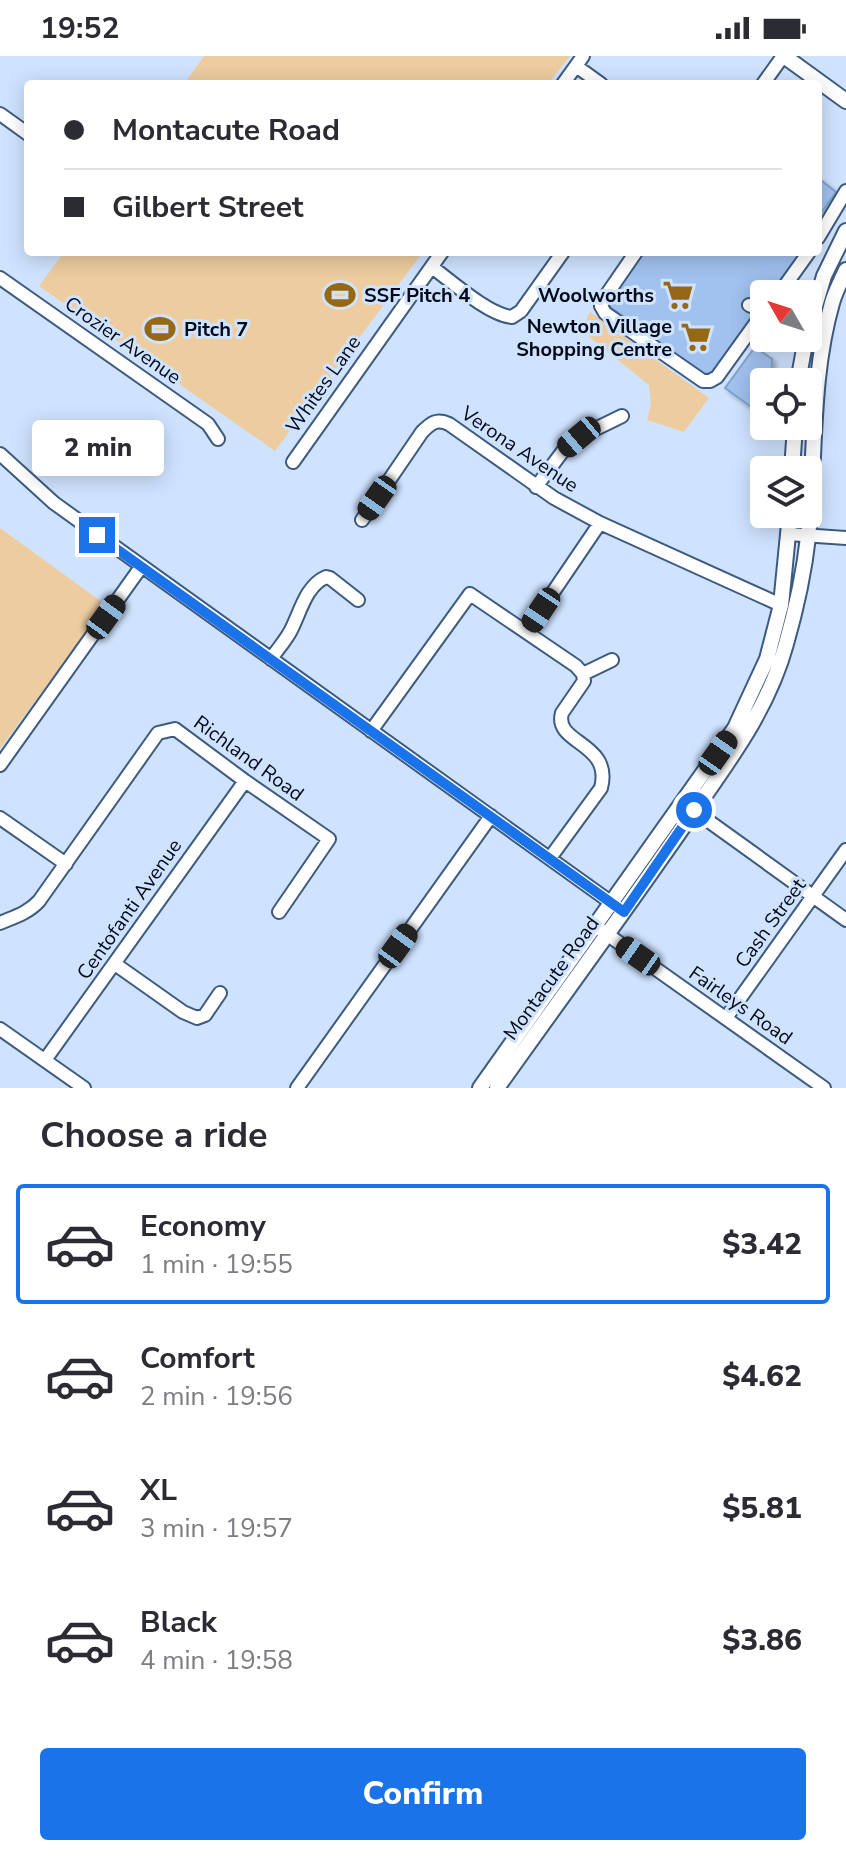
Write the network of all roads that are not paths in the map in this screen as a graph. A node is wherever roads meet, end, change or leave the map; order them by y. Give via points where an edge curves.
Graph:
1 (784, 56) edge
2 (580, 61) edge
3 (566, 80) edge
4 (597, 80) edge
5 (766, 80) edge
6 (817, 80) edge
7 (822, 84) edge
8 (846, 101) edge
9 (0, 114) edge
10 (24, 131) edge
11 (846, 191) edge
12 (822, 232) edge
13 (844, 234) edge
14 (822, 235) edge
15 (439, 256) edge
16 (560, 256) edge
17 (633, 256) edge
18 (806, 256) edge
19 (432, 267) junction
20 (846, 270) edge
21 (0, 278) edge
22 (789, 280) edge
23 (822, 283) edge
24 (832, 302) junction
25 (822, 318) edge
26 (750, 331) edge
27 (622, 416) dead end
28 (218, 439) dead end
29 (0, 454) edge
30 (293, 462) dead end
31 (536, 487) junction
32 (362, 520) dead end
33 (600, 523) junction
34 (789, 528) edge
35 (788, 534) junction
36 (808, 534) junction
37 (846, 538) edge
38 (141, 567) junction
39 (358, 600) dead end
40 (781, 605) junction
41 (526, 632) junction
42 (271, 659) junction
43 (612, 660) dead end
44 (583, 678) junction
45 (371, 731) junction
46 (0, 765) edge
47 (245, 781) junction
48 (689, 806) junction
49 (491, 816) junction
50 (0, 818) edge
51 (846, 850) edge
52 (550, 858) junction
53 (66, 864) junction
54 (813, 896) junction
55 (618, 908) junction
56 (279, 912) dead end
57 (846, 920) edge
58 (0, 923) edge
59 (601, 930) junction
60 (115, 964) junction
61 (220, 993) dead end
62 (726, 1018) junction
63 (0, 1029) edge
64 (45, 1060) junction
65 (84, 1088) edge
66 (297, 1088) edge
67 (480, 1088) edge
68 (497, 1088) edge
69 (824, 1088) edge

1 - 5 street
1 - 6 main road
2 - 3 street
2 - 4 street
7 - 8 main road
9 - 10 street
11 - 12 street
13 - 14 street
13 - 23 main road
15 - 19 street, Whites Lane
16 - 19 street via 512,317 491,310
17 - 26 street via 601,306 703,381 717,377
18 - 22 street
19 - 30 street, Whites Lane
20 - 24 main road, Montacute Road
21 - 28 street, Crozier Avenue via 208,424
24 - 25 street
24 - 36 main road, Montacute Road via 815,395
27 - 31 street via 579,437
29 - 38 street via 54,503
31 - 32 street, Verona Avenue via 449,424 435,421
31 - 33 street, Verona Avenue
33 - 40 street, Verona Avenue
33 - 41 street
34 - 35 main road, Montacute Road
35 - 36 street
35 - 40 main road, Montacute Road
36 - 37 street
36 - 48 main road, Montacute Road via 787,643 763,704 745,738
38 - 42 street
38 - 46 street
39 - 42 street via 323,578
40 - 48 main road, Montacute Road via 767,659 735,728
41 - 44 street via 576,666
41 - 45 street via 470,594
42 - 45 street
43 - 44 street
44 - 52 street via 561,724 594,753 604,778
45 - 49 street
47 - 53 street, Richland Road via 175,729 158,733
47 - 56 street, Richland Road via 329,839
47 - 60 street, Centofanti Avenue
48 - 54 street
48 - 55 main road, Montacute Road
49 - 52 street
49 - 66 street
50 - 53 street
51 - 54 street, Cash Street
52 - 55 street
53 - 58 street, Richland Road via 32,908
54 - 57 street
54 - 62 street, Cash Street
55 - 59 main road, Montacute Road
59 - 62 street, Fairleys Road
59 - 67 main road, Montacute Road
59 - 68 main road, Montacute Road
60 - 61 street via 197,1018
60 - 64 street, Centofanti Avenue
62 - 69 street, Fairleys Road
63 - 64 street
64 - 65 street

